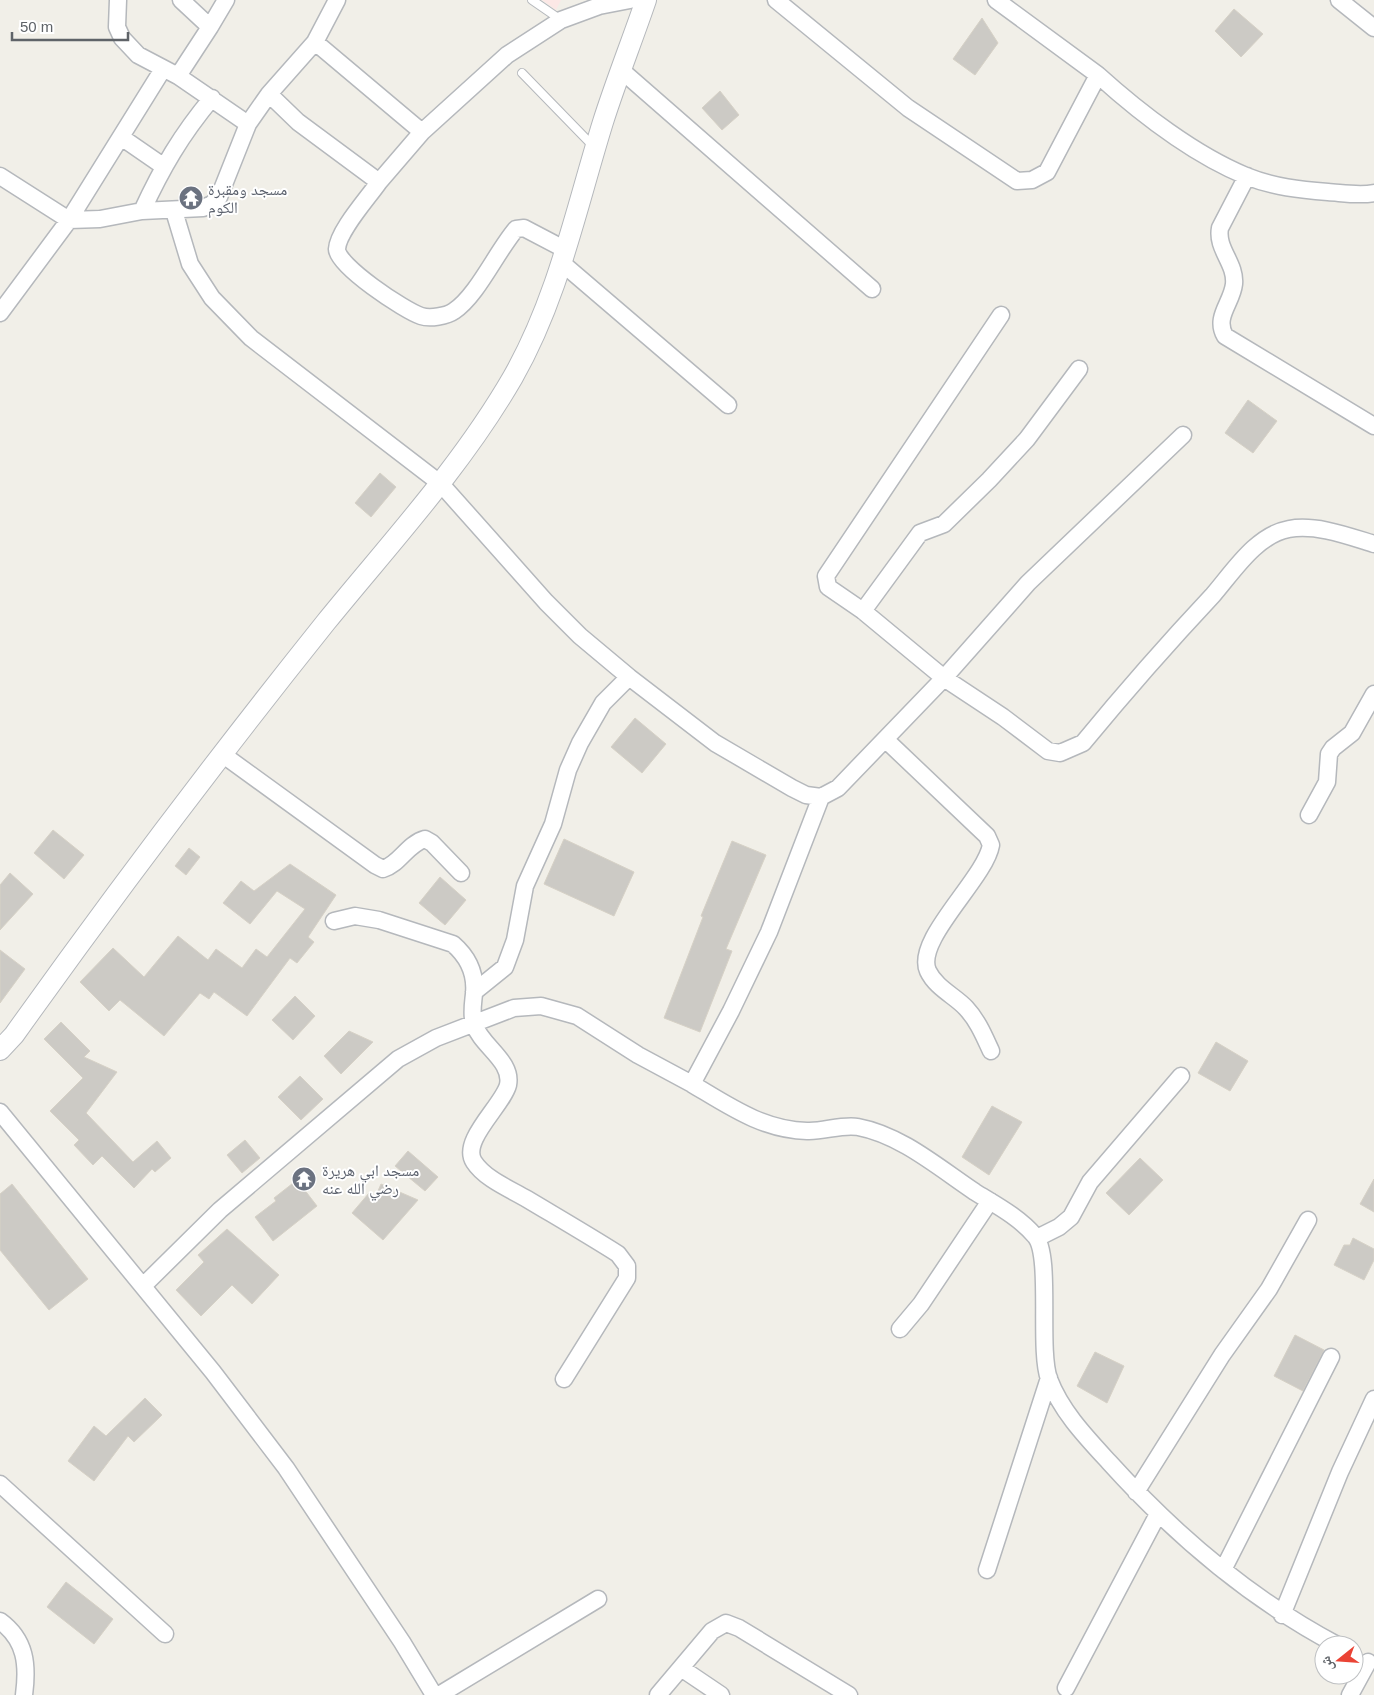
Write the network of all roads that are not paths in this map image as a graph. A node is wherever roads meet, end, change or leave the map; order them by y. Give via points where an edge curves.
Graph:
1 (118, 0) edge
2 (181, 0) edge
3 (226, 0) edge
4 (338, 0) edge
5 (532, 0) edge
6 (646, 0) edge
7 (776, 0) edge
8 (996, 0) edge
9 (1339, 0) edge
10 (623, 1) edge
11 (561, 20) junction
12 (210, 27) junction
13 (1374, 28) edge
14 (315, 42) junction
15 (163, 69) junction
16 (621, 70) junction
17 (522, 73) dead end
18 (178, 76) junction
19 (1098, 76) junction
20 (268, 94) junction
21 (212, 98) junction
22 (248, 124) junction
23 (422, 132) junction
24 (120, 137) junction
25 (596, 148) junction
26 (163, 166) junction
27 (0, 176) edge
28 (1247, 176) junction
29 (379, 182) junction
30 (1374, 193) edge
31 (174, 210) junction
32 (142, 211) junction
33 (69, 220) junction
34 (564, 256) junction
35 (872, 289) dead end
36 (0, 313) edge
37 (1001, 315) dead end
38 (1080, 369) dead end
39 (728, 405) dead end
40 (1374, 426) edge
41 (1183, 435) dead end
42 (441, 484) junction
43 (1374, 544) edge
44 (863, 610) junction
45 (629, 677) junction
46 (944, 678) junction
47 (1374, 694) edge
48 (886, 740) junction
49 (222, 754) junction
50 (821, 797) junction
51 (1308, 815) dead end
52 (462, 873) dead end
53 (334, 922) dead end
54 (474, 992) junction
55 (473, 1023) junction
56 (0, 1050) edge
57 (991, 1051) dead end
58 (1181, 1076) dead end
59 (692, 1084) junction
60 (0, 1114) edge
61 (990, 1201) junction
62 (1308, 1220) dead end
63 (1037, 1238) junction
64 (143, 1286) junction
65 (900, 1329) dead end
66 (1331, 1357) dead end
67 (564, 1378) dead end
68 (1049, 1378) junction
69 (1374, 1400) edge
70 (0, 1484) edge
71 (1136, 1492) junction
72 (1158, 1514) junction
73 (987, 1570) dead end
74 (1223, 1570) junction
75 (598, 1599) dead end
76 (1282, 1615) junction
77 (0, 1621) edge
78 (165, 1634) dead end
79 (1319, 1635) edge
80 (1365, 1660) edge
81 (680, 1668) junction
82 (1066, 1688) dead end
83 (24, 1695) edge
84 (434, 1695) edge
85 (439, 1695) edge
86 (658, 1695) edge
87 (721, 1695) edge
88 (850, 1695) edge
89 (1350, 1695) edge

1 - 15 street via 117,27 122,38 138,55
2 - 12 street
3 - 12 street
4 - 14 street
5 - 11 lane
6 - 16 street
7 - 19 street via 908,108 1017,181 1032,180 1047,172
8 - 19 street
9 - 13 street
10 - 11 street
11 - 23 street via 507,55
12 - 18 street
14 - 20 street
14 - 23 street
15 - 18 street
15 - 24 street
16 - 25 street
16 - 35 street
17 - 25 lane
18 - 21 street
19 - 28 street via 1194,148
20 - 22 street
20 - 29 street via 298,122
21 - 22 street
21 - 26 street via 188,126
22 - 31 street via 219,197 203,208
23 - 29 street
24 - 26 street
24 - 33 street
25 - 34 street
26 - 32 street
27 - 33 street
28 - 30 street via 1294,190
28 - 40 street via 1220,228 1222,249 1231,267 1234,284 1221,320 1225,336
29 - 34 street via 340,236 336,250 339,258 373,287 422,316 439,316 454,311 472,293 501,246 516,229 524,228
31 - 32 street
31 - 42 street via 190,264 212,298 251,338
32 - 33 street via 100,219
33 - 36 street
34 - 39 street
34 - 42 street via 546,309 514,375 476,439
37 - 44 street via 826,576 828,587
38 - 44 street via 1027,440 990,480 944,524 920,533
41 - 46 street via 1028,583
42 - 45 street via 546,602
42 - 49 street
43 - 46 street via 1335,532 1306,529 1289,529 1275,534 1241,561 1084,743 1072,750 1048,751
44 - 46 street
45 - 50 street via 715,743 806,795
45 - 54 street via 603,703 568,770 553,824 525,886 515,940 505,967
46 - 48 street
47 - 51 street via 1352,733 1329,754 1327,782
48 - 50 street via 838,788
48 - 57 street via 987,836 992,845 986,862 932,940 926,960 928,972 979,1024
49 - 52 street via 382,869 391,866 404,852 425,839
49 - 56 street
50 - 59 street via 769,932
53 - 54 street via 355,916 379,920 453,944 470,964
54 - 55 street
55 - 59 street via 514,1008 541,1006 577,1016 638,1055
55 - 64 street via 398,1059 220,1210
55 - 67 street via 509,1077 507,1088 480,1128 472,1150 473,1160 491,1178 618,1254 628,1266 627,1278
58 - 63 street via 1090,1182 1071,1217
59 - 61 street via 750,1119 784,1130 856,1126 899,1141
60 - 64 street
61 - 63 street
61 - 65 street via 921,1304
62 - 71 street via 1269,1289 1222,1355
63 - 68 street via 1042,1261
64 - 84 street via 286,1468
66 - 74 street
68 - 71 street via 1080,1430
68 - 73 street
69 - 76 street via 1340,1472
70 - 78 street
71 - 72 street
72 - 74 street
72 - 82 street
74 - 76 street
75 - 85 street
76 - 79 street
77 - 83 street via 12,1630 25,1658
80 - 89 street
81 - 86 street
81 - 87 street
81 - 88 street via 712,1631 730,1623

